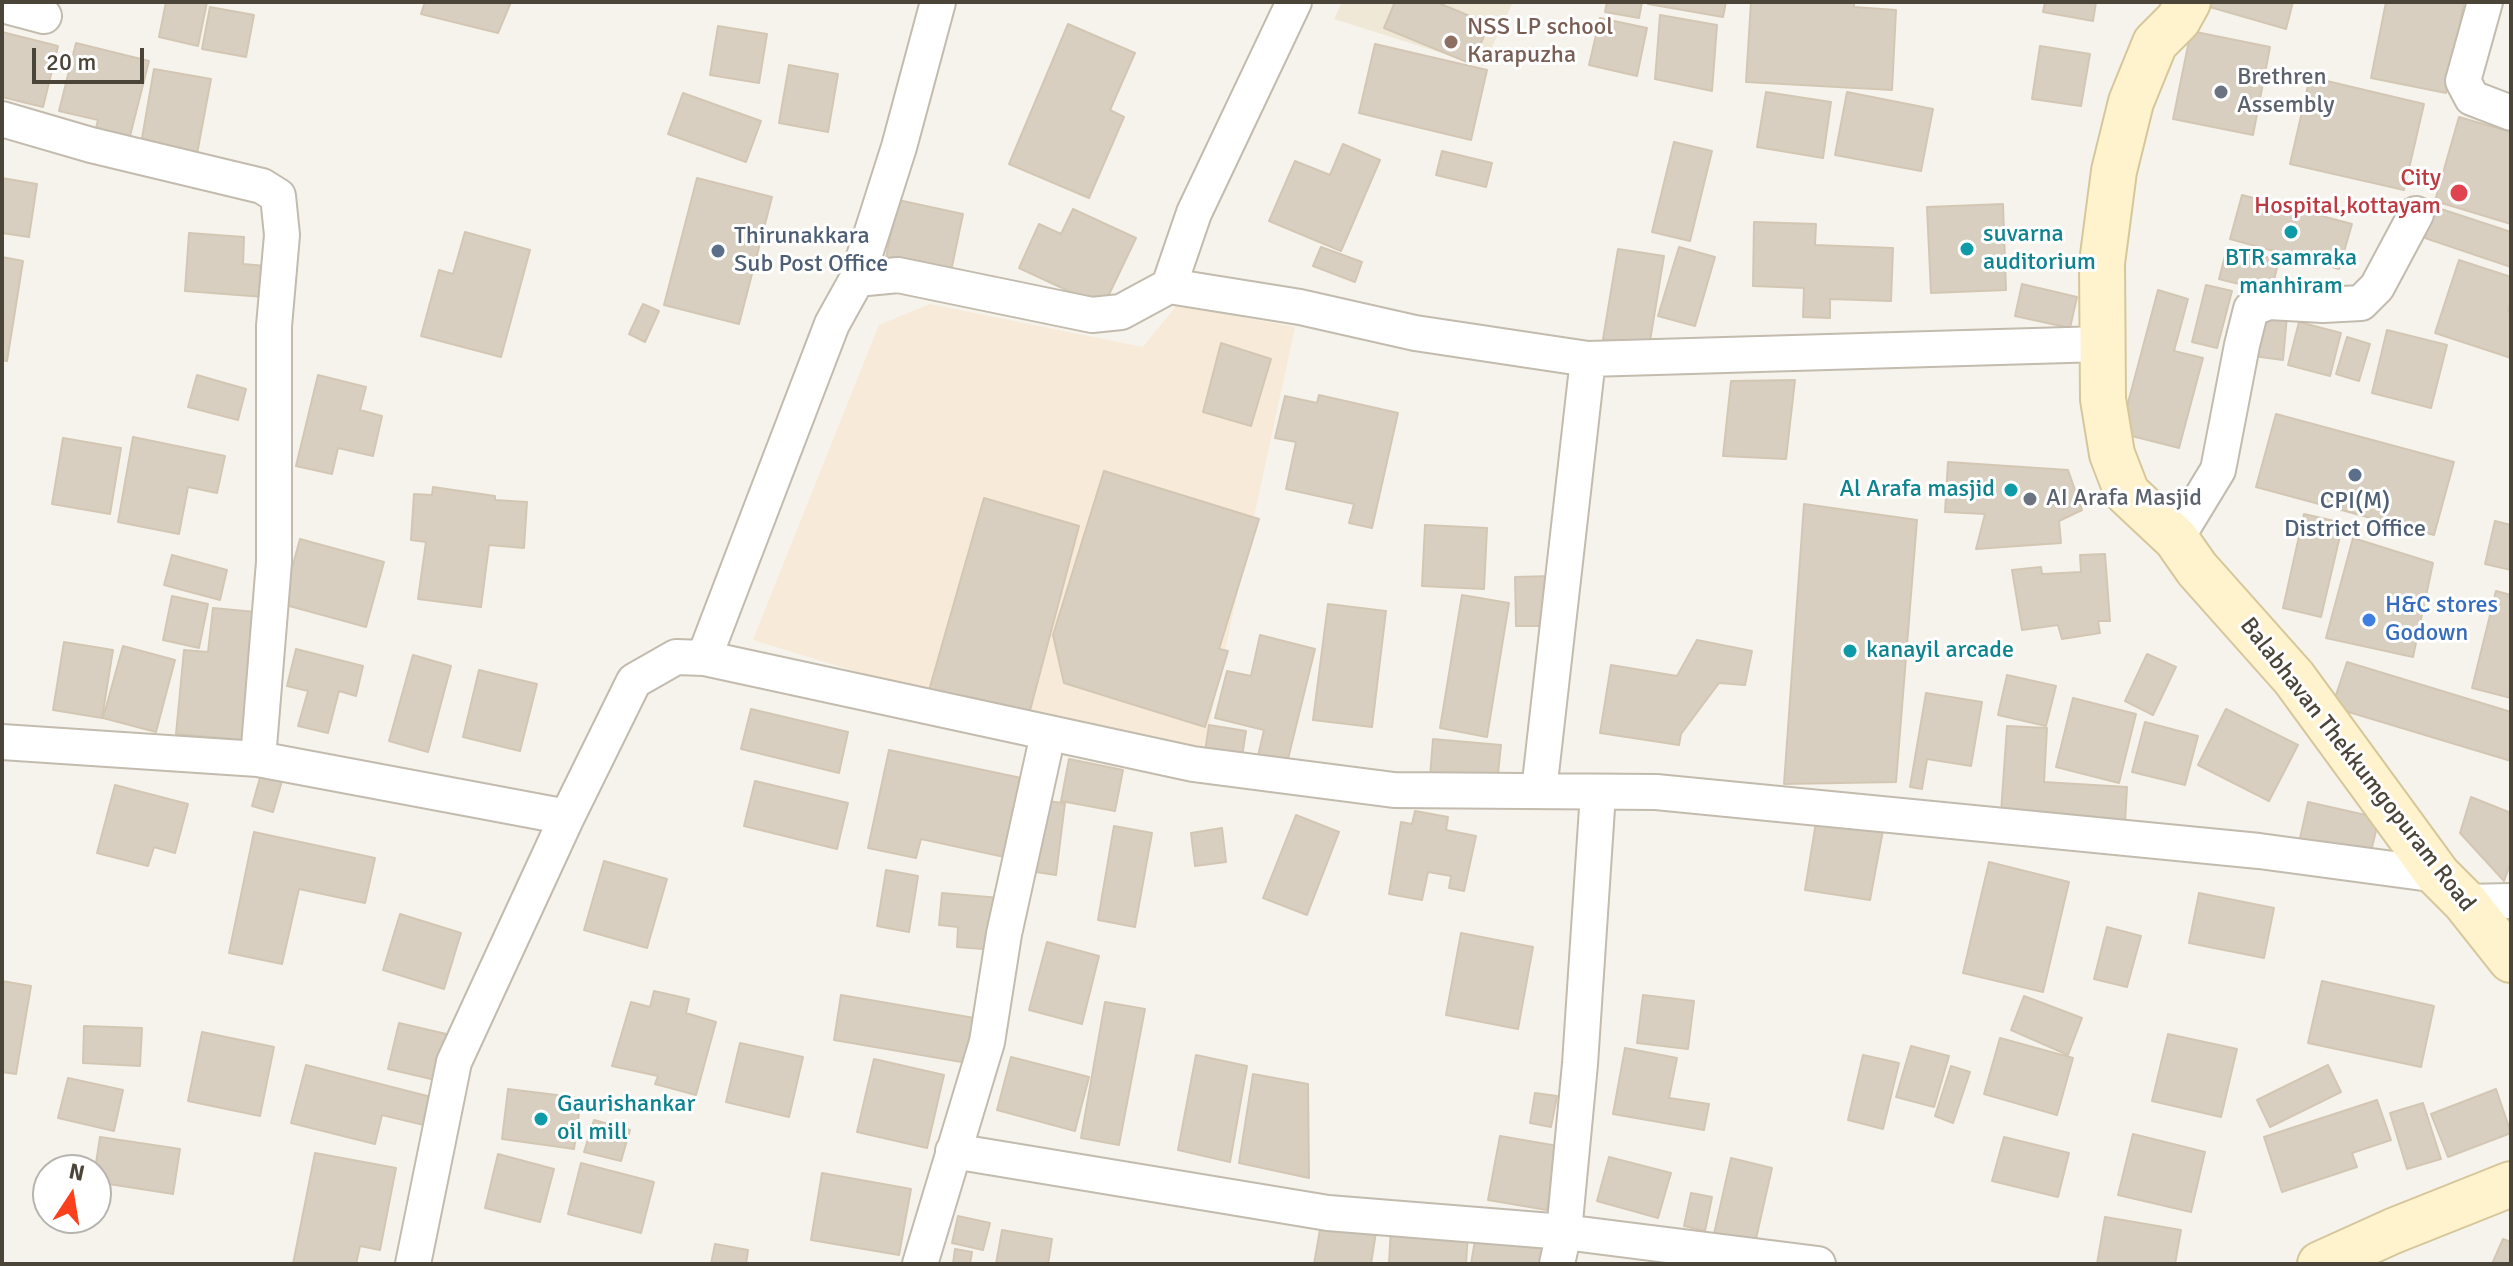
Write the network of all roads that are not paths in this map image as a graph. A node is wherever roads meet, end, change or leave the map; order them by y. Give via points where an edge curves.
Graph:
1 (938, 2) edge
2 (1294, 2) edge
3 (2188, 2) edge
4 (2485, 2) edge
5 (2, 5) edge
6 (44, 16) dead end
7 (2511, 113) edge
8 (2, 119) edge
9 (2416, 214) dead end
10 (857, 279) junction
11 (1169, 286) junction
12 (2102, 344) junction
13 (1588, 359) junction
14 (2176, 539) junction
15 (704, 658) junction
16 (1048, 734) junction
17 (2, 742) edge
18 (258, 759) junction
19 (1539, 791) junction
20 (1598, 793) junction
21 (567, 817) junction
22 (2452, 889) junction
23 (2511, 901) edge
24 (2511, 960) edge
25 (953, 1151) junction
26 (2511, 1184) edge
27 (1560, 1248) edge
28 (413, 1264) edge
29 (920, 1264) edge
30 (1818, 1264) edge
31 (2320, 1264) edge

1 - 10 street
2 - 11 street via 1194,213
3 - 12 main road, Balabhavan Thekkumgopuram Road via 2155,43 2131,102 2114,171 2102,263
4 - 7 street via 2463,81 2472,98
5 - 6 street
8 - 18 street via 262,186 278,196 282,235 274,326 274,562
9 - 14 street via 2377,287 2361,303 2269,302 2251,309 2218,470
10 - 11 street via 898,275 1092,315 1121,312
10 - 15 street via 832,324
11 - 13 street via 1415,333
12 - 13 street
12 - 14 main road, Balabhavan Thekkumgopuram Road via 2112,454 2127,493
13 - 19 street
14 - 22 main road, Balabhavan Thekkumgopuram Road via 2294,678
15 - 16 street
15 - 21 street via 676,657 634,681
16 - 19 street via 1193,764 1394,790
16 - 25 street via 1004,934 987,1042
17 - 18 street
18 - 21 street
19 - 20 street
20 - 22 street via 1656,792 2259,851
20 - 27 street via 1580,1064
21 - 28 street via 454,1062
22 - 23 street
22 - 24 main road, Balabhavan Thekkumgopuram Road
25 - 27 street
25 - 29 street
26 - 31 main road
27 - 30 street

